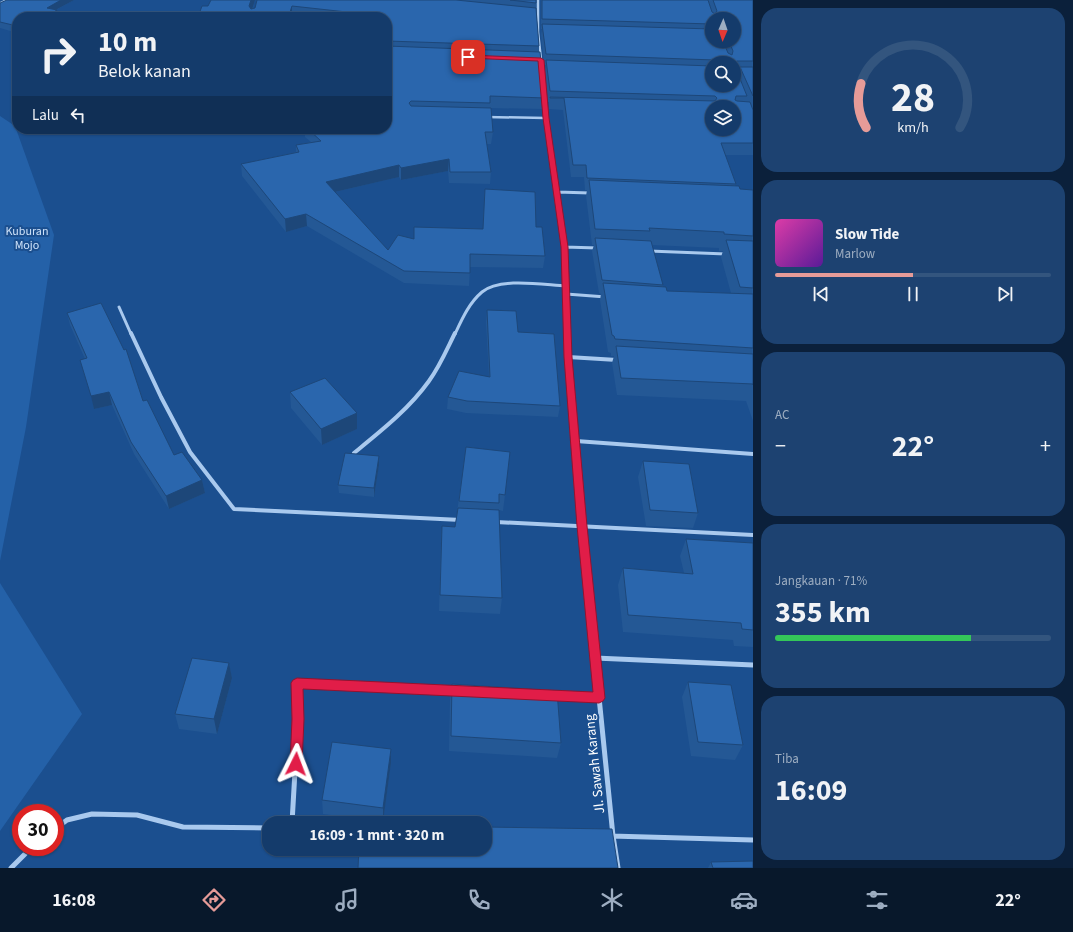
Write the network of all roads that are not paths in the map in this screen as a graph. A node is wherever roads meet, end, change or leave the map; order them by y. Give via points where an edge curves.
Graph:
1 (7, 0) edge
2 (538, 0) edge
3 (0, 3) edge
4 (531, 15) edge
5 (538, 16) junction
6 (538, 32) junction
7 (545, 32) edge
8 (533, 59) edge
9 (541, 60) junction
10 (541, 68) junction
11 (547, 69) edge
12 (542, 76) edge
13 (544, 90) edge
14 (483, 116) edge
15 (546, 118) junction
16 (557, 192) junction
17 (596, 194) edge
18 (564, 247) junction
19 (604, 248) edge
20 (643, 250) edge
21 (729, 254) edge
22 (566, 286) junction
23 (566, 294) junction
24 (613, 297) edge
25 (119, 306) dead end
26 (568, 357) junction
27 (622, 360) edge
28 (576, 441) junction
29 (354, 453) edge
30 (753, 454) edge
31 (463, 520) edge
32 (487, 521) edge
33 (582, 526) junction
34 (753, 535) edge
35 (595, 658) junction
36 (753, 665) edge
37 (464, 691) edge
38 (551, 695) edge
39 (599, 698) junction
40 (292, 816) edge
41 (64, 822) edge
42 (262, 828) edge
43 (606, 836) edge
44 (613, 836) junction
45 (753, 840) edge
46 (23, 856) edge
47 (12, 868) edge
48 (618, 868) edge

1 - 3 street
2 - 5 street
4 - 5 street
5 - 6 street
6 - 7 street
6 - 9 street
8 - 9 street
9 - 10 street
10 - 11 street
10 - 12 street
13 - 15 street, Jl. Sawah Karang
14 - 15 street
15 - 16 street, Jl. Sawah Karang
16 - 17 street
16 - 18 street, Jl. Sawah Karang
18 - 19 street
18 - 22 street, Jl. Sawah Karang
20 - 21 street
22 - 23 street, Jl. Sawah Karang
22 - 29 street via 504,284 488,287 468,310 430,379 392,421
23 - 24 street
23 - 26 street, Jl. Sawah Karang
25 - 31 street via 161,397 190,452 234,509
26 - 27 street
26 - 28 street, Jl. Sawah Karang
28 - 30 street
28 - 33 street, Jl. Sawah Karang
32 - 33 street
33 - 34 street
33 - 35 street, Jl. Sawah Karang
35 - 36 street
35 - 39 street, Jl. Sawah Karang
37 - 40 street via 297,683 298,719
38 - 39 street
39 - 44 street, Jl. Sawah Karang
41 - 42 street via 92,814 136,815 183,827
43 - 44 street
44 - 45 street
44 - 48 street, Jl. Sawah Karang
46 - 47 street

